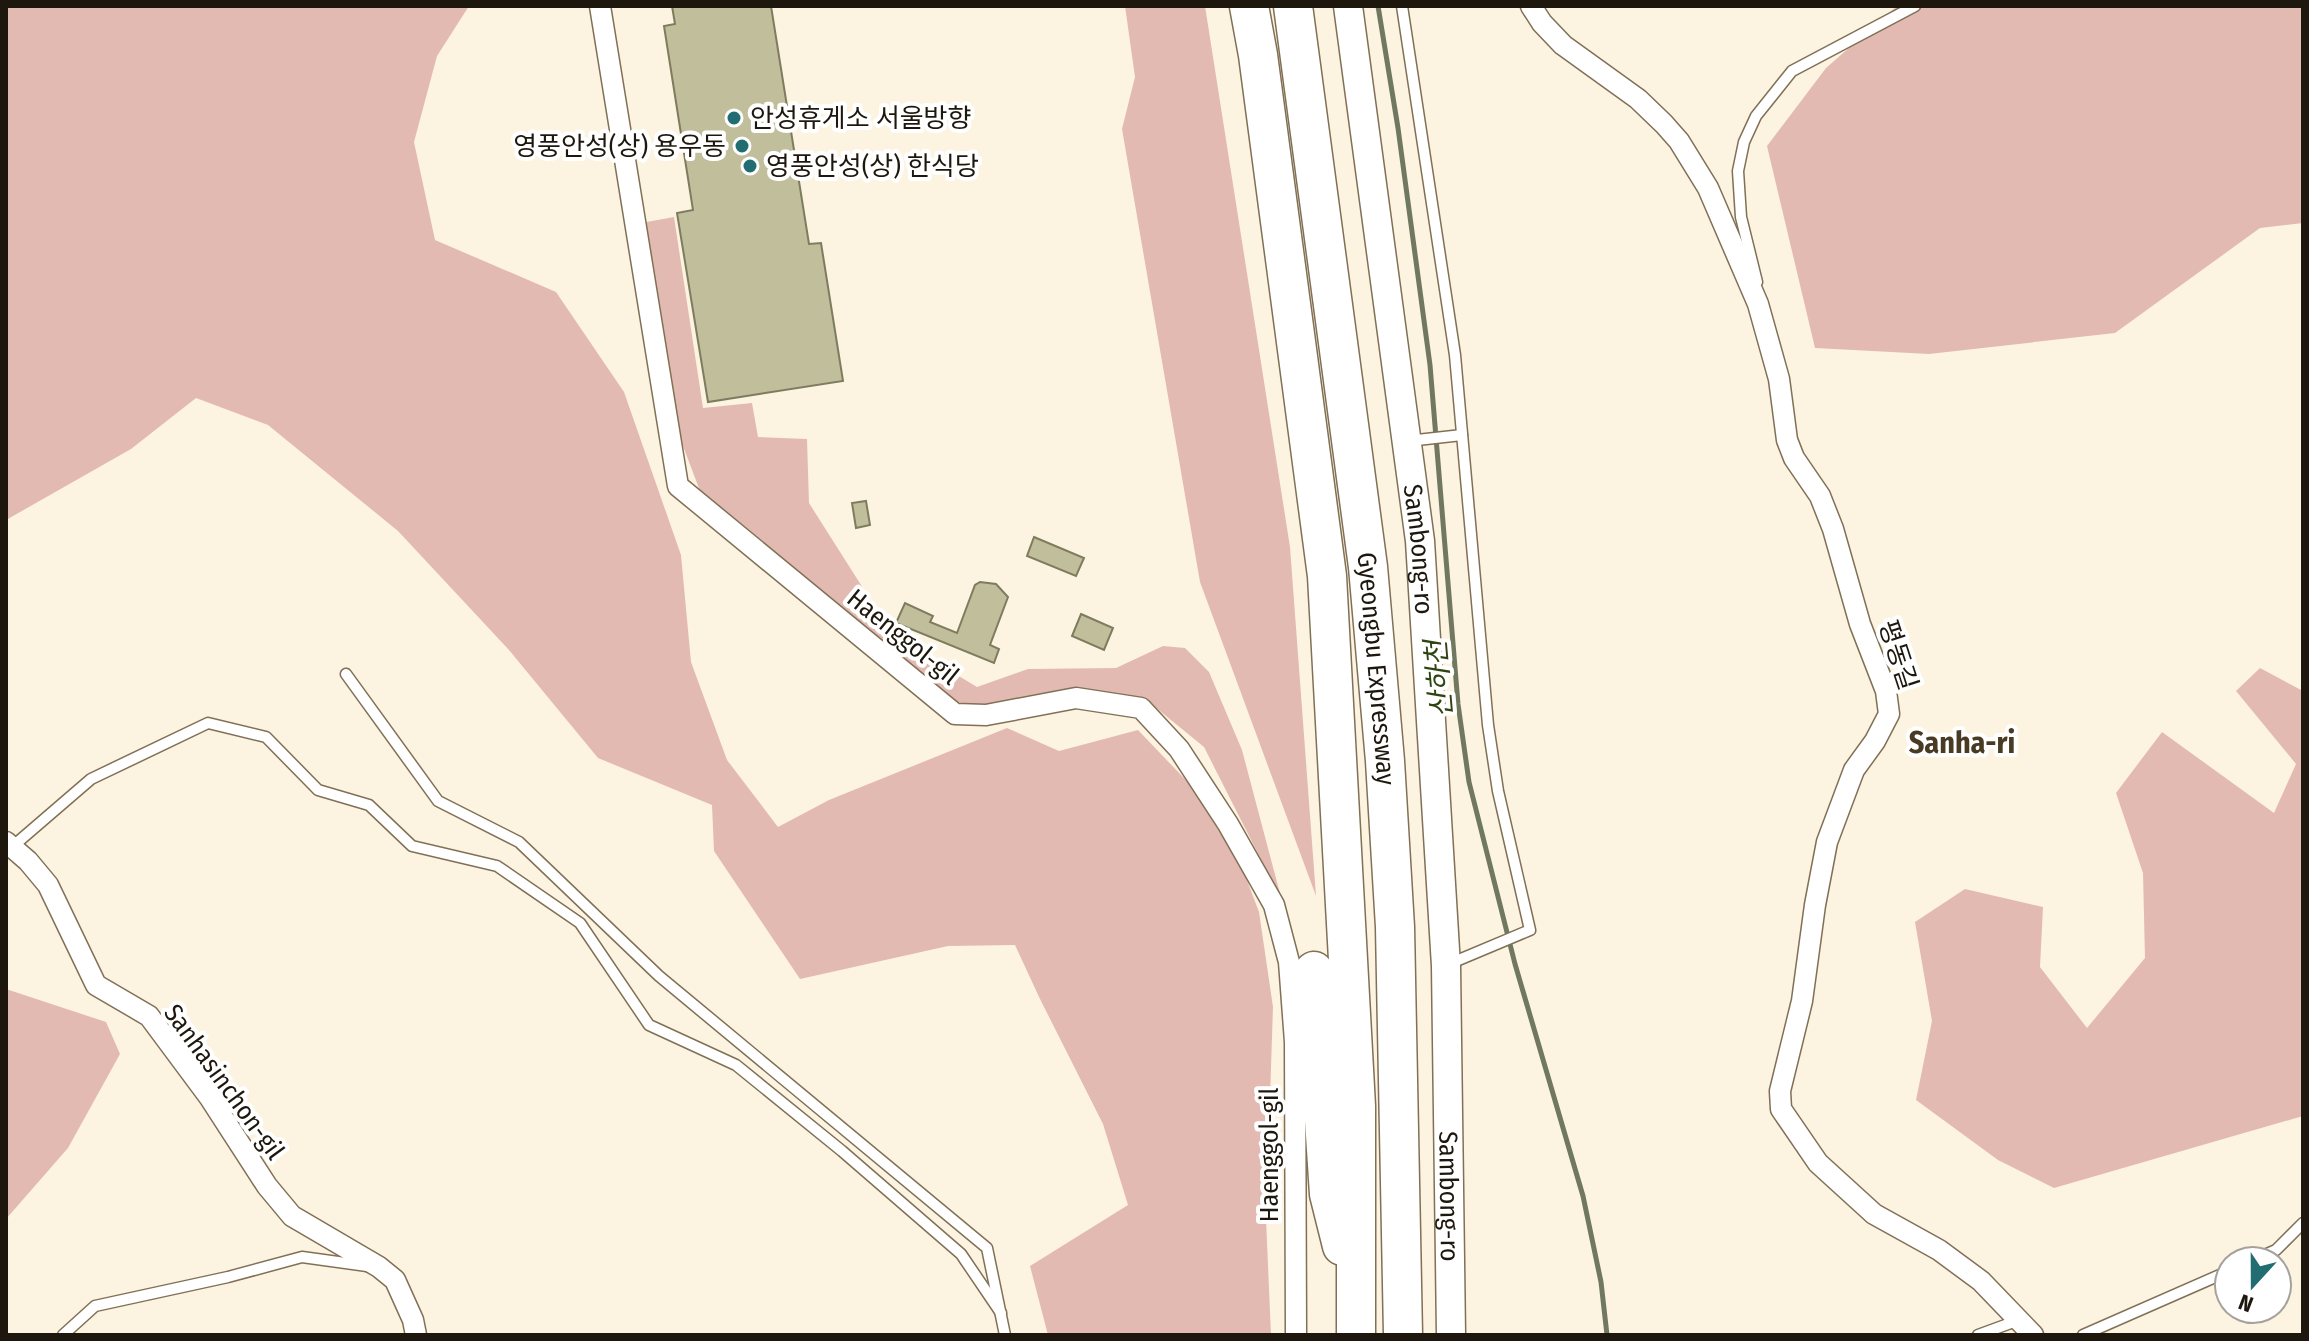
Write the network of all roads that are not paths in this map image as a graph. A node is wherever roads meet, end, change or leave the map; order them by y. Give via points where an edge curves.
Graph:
1 (600, 6) edge
2 (1249, 6) edge
3 (1293, 6) edge
4 (1348, 6) edge
5 (1402, 6) edge
6 (1531, 6) edge
7 (1915, 6) edge
8 (1758, 304) junction
9 (1462, 435) junction
10 (1415, 440) junction
11 (346, 674) dead end
12 (9, 844) edge
13 (1446, 966) junction
14 (1314, 971) dead end
15 (2303, 1223) edge
16 (2281, 1245) edge
17 (379, 1267) junction
18 (2213, 1278) edge
19 (1001, 1313) junction
20 (1356, 1321) edge
21 (2026, 1328) edge
22 (63, 1335) edge
23 (416, 1335) edge
24 (1005, 1335) edge
25 (1296, 1335) edge
26 (1403, 1335) edge
27 (1451, 1335) edge
28 (1978, 1335) edge
29 (2083, 1335) edge

1 - 25 street, Haenggol-gil via 678,486 955,714 986,715 1076,698 1141,708 1179,749 1274,905 1289,962 1295,1042
2 - 20 highway, Gyeongbu Expressway via 1327,576 1355,1091
3 - 26 highway, Gyeongbu Expressway via 1368,567 1383,746 1395,927
4 - 10 main road, Sambong-ro
5 - 9 lane via 1455,355
6 - 8 street, 평동길 via 1563,45 1638,99 1679,141 1708,188
7 - 8 lane via 1792,71 1756,116 1738,171
8 - 21 street, 평동길 via 1779,379 1787,440 1833,529 1889,714 1854,770 1827,842 1802,1001 1780,1091 1781,1109 1818,1163 1874,1214 1981,1281
9 - 10 lane
9 - 13 lane via 1488,725 1530,930
10 - 13 main road, Sambong-ro
11 - 19 lane via 438,801 519,842 659,976 987,1248
12 - 17 street, Sanhasinchon-gil via 48,885 96,985 149,1016 292,1216
12 - 19 lane via 91,779 208,723 266,737 318,790 369,805 412,846 497,866 580,923 649,1025 736,1065 842,1151 961,1254
13 - 27 main road, Sambong-ro
14 - 20 highway via 1329,1194
15 - 16 lane
17 - 22 lane via 302,1257 95,1306
17 - 23 street, Sanhasinchon-gil via 395,1280
18 - 29 lane
19 - 24 lane
21 - 28 lane

